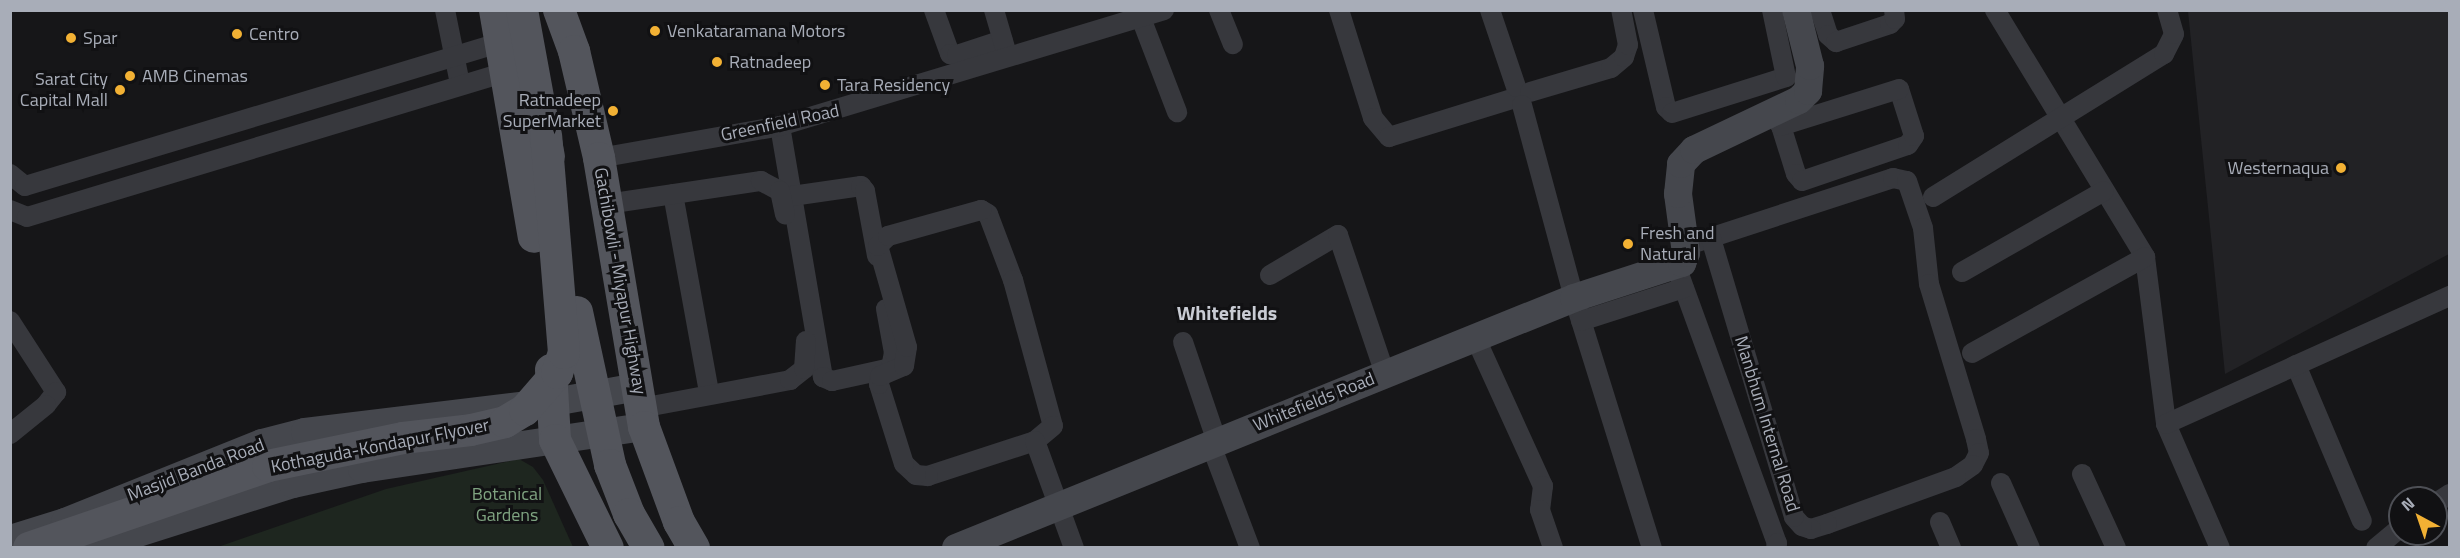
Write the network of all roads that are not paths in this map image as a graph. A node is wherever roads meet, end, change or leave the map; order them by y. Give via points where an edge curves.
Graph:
1 (445, 10) edge
2 (495, 10) edge
3 (522, 10) edge
4 (559, 10) edge
5 (934, 10) edge
6 (994, 10) edge
7 (1164, 10) edge
8 (1219, 10) edge
9 (1339, 10) edge
10 (1490, 10) edge
11 (1621, 10) edge
12 (1643, 10) edge
13 (1772, 10) edge
14 (1796, 10) edge
15 (1820, 10) edge
16 (1894, 10) edge
17 (1995, 10) edge
18 (2167, 10) edge
19 (1141, 18) junction
20 (1233, 44) dead end
21 (999, 50) junction
22 (454, 54) junction
23 (503, 57) junction
24 (460, 84) junction
25 (1520, 96) junction
26 (1177, 112) dead end
27 (1779, 118) junction
28 (2062, 121) junction
29 (780, 126) junction
30 (546, 135) junction
31 (599, 158) junction
32 (18, 180) edge
33 (2104, 191) junction
34 (674, 194) junction
35 (792, 196) junction
36 (1933, 197) dead end
37 (607, 204) junction
38 (19, 213) edge
39 (1693, 257) junction
40 (2145, 257) junction
41 (1962, 272) dead end
42 (1270, 275) dead end
43 (2450, 296) edge
44 (1577, 309) junction
45 (10, 321) edge
46 (1475, 337) junction
47 (1183, 342) dead end
48 (1972, 353) dead end
49 (2296, 365) junction
50 (1384, 374) junction
51 (709, 393) junction
52 (554, 402) junction
53 (641, 407) junction
54 (2166, 424) junction
55 (10, 434) edge
56 (555, 440) junction
57 (1035, 441) junction
58 (1214, 443) junction
59 (2082, 474) dead end
60 (2001, 483) dead end
61 (1058, 506) junction
62 (2362, 521) dead end
63 (1940, 522) dead end
64 (16, 538) edge
65 (2388, 538) edge
66 (91, 548) edge
67 (608, 548) edge
68 (649, 548) edge
69 (694, 548) edge
70 (956, 548) edge
71 (1074, 548) edge
72 (1250, 548) edge
73 (1553, 548) edge
74 (1652, 548) edge
75 (1776, 548) edge
76 (1951, 548) edge
77 (2030, 548) edge
78 (2116, 548) edge
79 (2220, 548) edge
80 (2376, 548) edge

1 - 22 street
2 - 23 main road
3 - 30 main road, Kothaguda-Kondapur Flyover
4 - 31 main road, Gachibowli - Miyapur Highway via 574,51
5 - 21 street via 950,54
6 - 21 street
7 - 19 street, Greenfield Road
8 - 20 street
9 - 25 street via 1373,118 1389,137
10 - 25 street
11 - 25 street via 1628,45 1624,57 1611,68
12 - 13 street via 1666,107 1672,113 1786,77
14 - 27 main road via 1811,81
15 - 16 street via 1828,35 1836,42 1890,24 1895,19
17 - 28 street
18 - 28 street via 2174,34 2164,54
19 - 21 street, Greenfield Road
19 - 26 street
21 - 29 street, Greenfield Road via 861,104
22 - 23 street
22 - 24 street
22 - 32 street
23 - 24 street
23 - 52 main road via 534,234
24 - 38 street
25 - 44 street
27 - 27 street via 1899,89 1914,136 1908,145 1805,181 1796,174
27 - 39 main road via 1694,150 1681,164 1678,194
28 - 33 street
28 - 36 street
29 - 31 street, Greenfield Road
29 - 35 street
30 - 64 main road, Kothaguda-Kondapur Flyover via 564,353 557,373 525,410 505,422 471,430 403,438 268,466
30 - 68 main road, Kothaguda-Kondapur Flyover via 610,465 629,514
31 - 37 main road, Gachibowli - Miyapur Highway
32 - 38 street
33 - 40 street
33 - 41 street
34 - 37 street
34 - 51 street
34 - 51 street via 761,181 780,191 783,203 807,362 790,380
35 - 35 street via 820,373 832,381 891,368 894,354 863,188
37 - 53 main road, Gachibowli - Miyapur Highway
39 - 39 street, Manbhum Internal Road via 1893,178 1907,181 1923,228 1929,284 1977,439 1980,453 1973,465 1956,477 1827,524 1811,529 1802,526 1794,517
39 - 44 main road, Whitefields Road
39 - 75 street
40 - 48 street
40 - 54 street
42 - 50 street via 1338,234
43 - 49 street
44 - 46 main road, Whitefields Road
44 - 74 street
45 - 55 street via 56,392
46 - 50 main road, Whitefields Road
46 - 73 street via 1543,486 1540,510
47 - 58 street
49 - 54 street
49 - 62 street
50 - 58 main road, Whitefields Road
51 - 53 street
52 - 53 main road, Masjid Banda Road
52 - 56 main road
52 - 64 main road, Masjid Banda Road via 305,432 262,443
53 - 56 main road
53 - 69 main road, Gachibowli - Miyapur Highway via 679,522
54 - 79 street
56 - 66 main road via 362,469 293,484
56 - 67 main road
57 - 57 street via 1050,431 1052,421 1013,280 988,214 981,210 881,241 879,251 907,347 904,366 880,376 879,384 904,464 911,473 928,476
57 - 61 street
58 - 61 main road, Whitefields Road
58 - 72 street
59 - 78 street
60 - 77 street
61 - 70 main road, Whitefields Road
61 - 71 street
63 - 76 street
65 - 80 street

